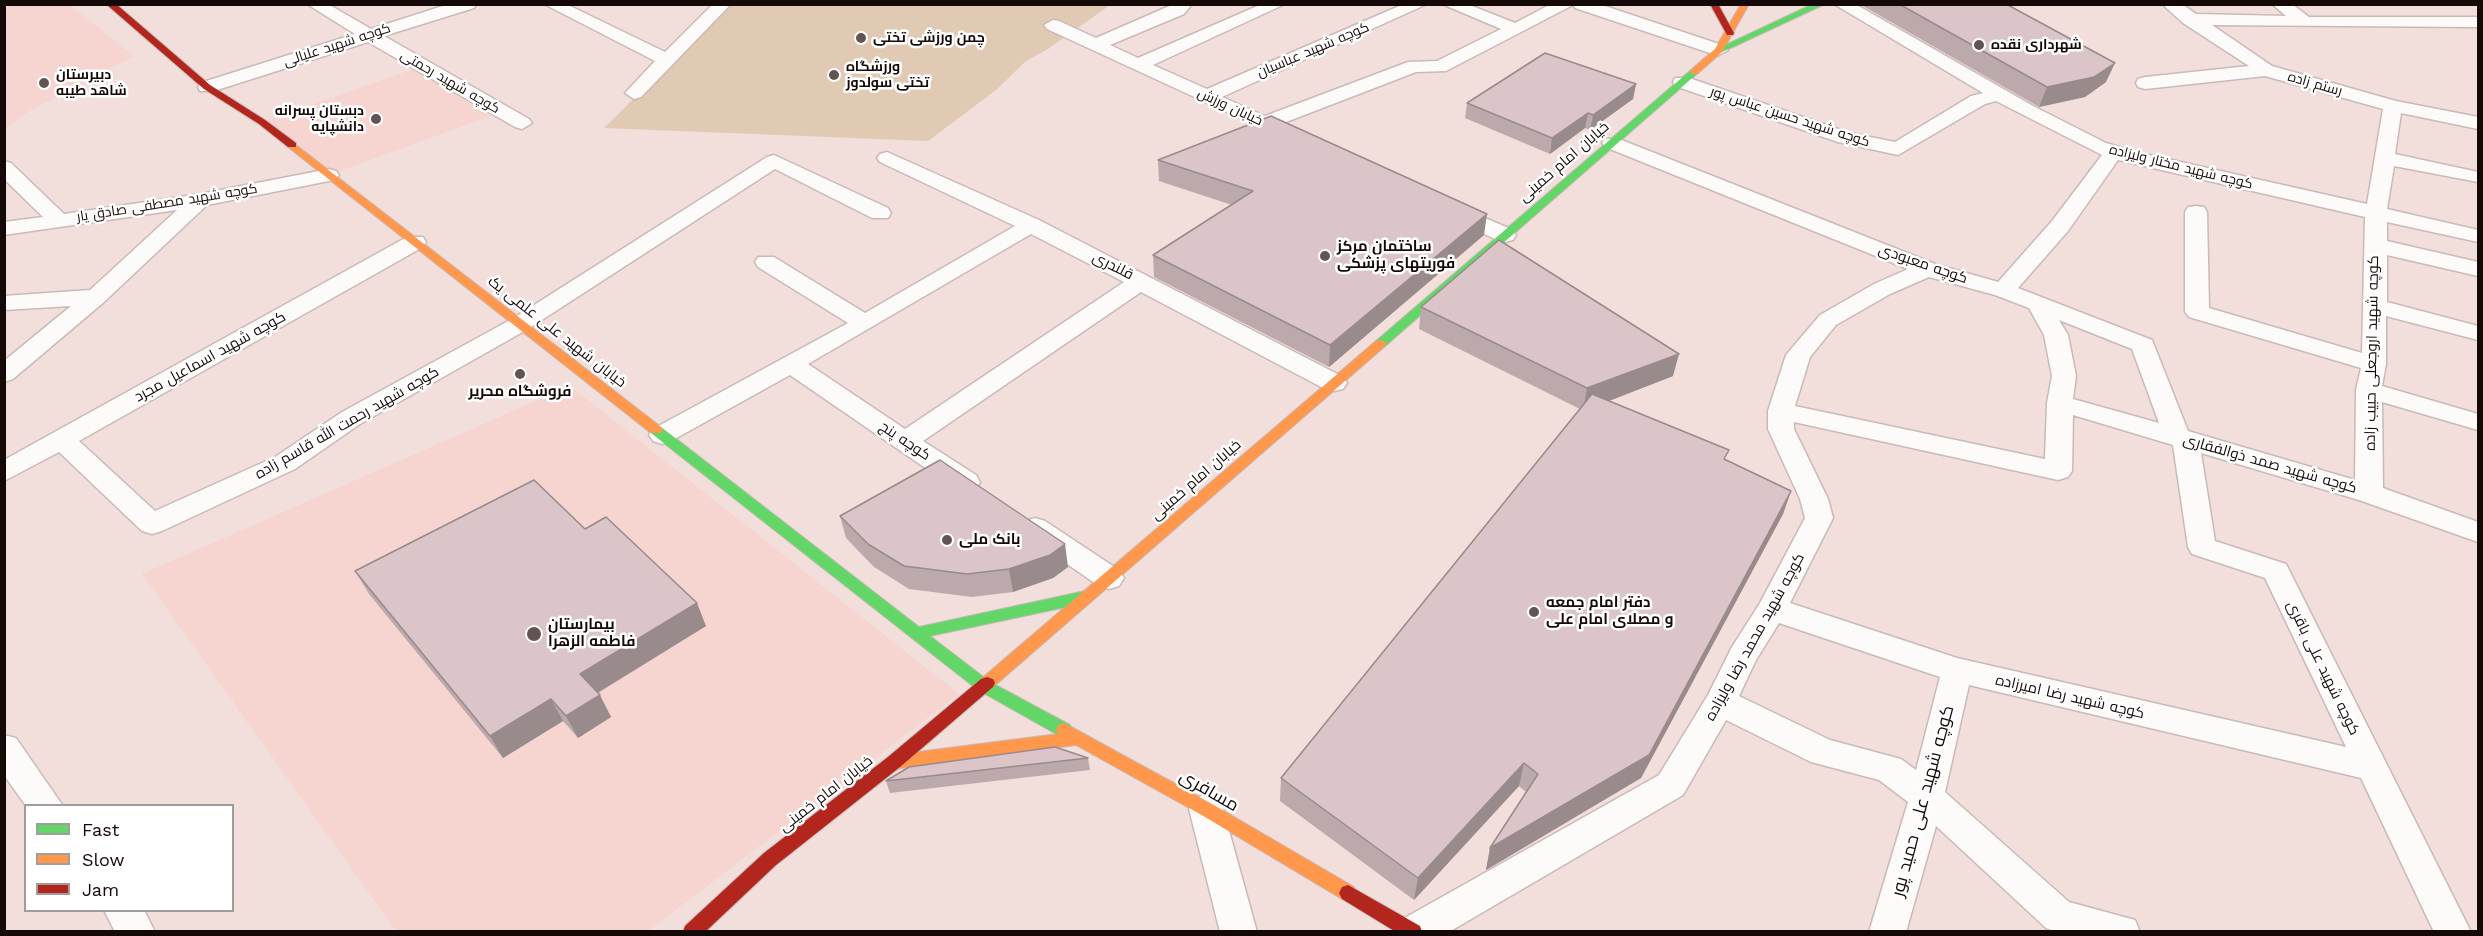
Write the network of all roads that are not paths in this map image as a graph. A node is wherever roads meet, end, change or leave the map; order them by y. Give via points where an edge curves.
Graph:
1 (110, 4) edge
2 (468, 4) edge
3 (552, 4) edge
4 (723, 4) edge
5 (1184, 4) edge
6 (1277, 4) edge
7 (1419, 4) edge
8 (1450, 4) edge
9 (1565, 4) edge
10 (1581, 4) edge
11 (1714, 4) edge
12 (1745, 4) edge
13 (1821, 4) edge
14 (1842, 4) edge
15 (2170, 4) edge
16 (2280, 4) edge
17 (329, 7) edge
18 (2189, 20) junction
19 (2305, 22) junction
20 (2478, 22) edge
21 (1053, 25) dead end
22 (1516, 29) junction
23 (1730, 33) junction
24 (368, 35) junction
25 (1096, 45) junction
26 (1719, 50) junction
27 (667, 60) junction
28 (1139, 64) junction
29 (2266, 70) junction
30 (1682, 82) junction
31 (2145, 83) dead end
32 (207, 87) junction
33 (634, 93) dead end
34 (2000, 94) junction
35 (1208, 96) junction
36 (2393, 106) junction
37 (522, 123) dead end
38 (1265, 123) junction
39 (2478, 123) edge
40 (1307, 142) edge
41 (1612, 143) junction
42 (2114, 152) junction
43 (887, 158) dead end
44 (2384, 158) junction
45 (4, 167) edge
46 (329, 175) junction
47 (2474, 177) dead end
48 (200, 200) junction
49 (1432, 201) edge
50 (2196, 212) dead end
51 (880, 213) dead end
52 (2376, 214) junction
53 (59, 220) junction
54 (1031, 225) junction
55 (4, 229) edge
56 (1505, 235) junction
57 (2478, 236) edge
58 (415, 242) junction
59 (2374, 245) junction
60 (766, 262) dead end
61 (1927, 269) junction
62 (2478, 269) edge
63 (1142, 281) junction
64 (2003, 290) junction
65 (96, 297) junction
66 (4, 303) edge
67 (2038, 304) junction
68 (2374, 306) junction
69 (865, 323) junction
70 (520, 324) junction
71 (2478, 333) edge
72 (791, 364) junction
73 (2374, 364) junction
74 (4, 374) edge
75 (1334, 383) junction
76 (2369, 390) junction
77 (2060, 404) junction
78 (1781, 411) junction
79 (2478, 422) edge
80 (662, 435) junction
81 (2181, 438) junction
82 (62, 440) junction
83 (904, 441) junction
84 (4, 472) edge
85 (982, 493) edge
86 (2369, 493) junction
87 (1012, 513) edge
88 (2478, 532) edge
89 (1109, 578) junction
90 (1087, 597) junction
91 (1772, 609) junction
92 (916, 633) junction
93 (1957, 670) junction
94 (984, 686) junction
95 (1720, 702) junction
96 (1078, 738) junction
97 (4, 748) edge
98 (894, 762) junction
99 (2372, 767) junction
100 (1927, 797) junction
101 (45, 804) edge
102 (1206, 809) junction
103 (123, 912) edge
104 (2058, 924) edge
105 (137, 932) edge
106 (693, 932) edge
107 (1239, 932) edge
108 (1413, 932) edge
109 (1887, 932) edge
110 (2122, 932) edge
111 (2453, 932) edge

1 - 32 main road, خیابان شهید علی علمی یک
2 - 24 street, کوچه شهید علیالی
3 - 27 street
4 - 27 street
5 - 25 street
6 - 28 street
7 - 35 street, کوچه شهید عباسیان
8 - 22 street
9 - 22 street
10 - 26 street
11 - 23 main road
12 - 23 main road
13 - 26 main road
14 - 34 street, کوچه شهید مختار ولیزاده
15 - 18 street, رستم زاده
16 - 19 street
17 - 24 street, کوچه شهید رحمتی
18 - 19 street
18 - 29 street, رستم زاده
19 - 20 street
21 - 25 street, خیابان ورزش
22 - 38 street via 1440,67 1414,66
23 - 26 main road
24 - 32 street, کوچه شهید علیالی
24 - 37 street, کوچه شهید رحمتی
25 - 28 street, خیابان ورزش
26 - 30 main road, خیابان امام خمینی
27 - 33 street
28 - 35 street, خیابان ورزش
29 - 31 street
29 - 36 street, رستم زاده
30 - 34 street, کوچه شهید حسین عباس پور via 1845,138 1898,149 1978,99
30 - 41 main road, خیابان امام خمینی
32 - 46 main road, خیابان شهید علی علمی یک via 262,122
34 - 42 street, کوچه شهید مختار ولیزاده
35 - 38 street, خیابان ورزش
36 - 39 street, رستم زاده
36 - 44 street, کوچه شهید اروجعلی حبیب زاده
38 - 40 street, خیابان ورزش
41 - 56 main road, خیابان امام خمینی
41 - 61 street, کوچه معبودی
42 - 52 street, کوچه شهید مختار ولیزاده
42 - 64 street via 2060,226
43 - 54 street, قلندری
44 - 47 street
44 - 52 street, کوچه شهید اروجعلی حبیب زاده
45 - 53 street
46 - 48 street, کوچه شهید مصطفی صادق یار
46 - 58 main road, خیابان شهید علی علمی یک
48 - 53 street, کوچه شهید مصطفی صادق یار
48 - 65 street
49 - 56 street
50 - 73 street via 2197,312
51 - 70 street via 774,160
52 - 57 street, کوچه شهید مختار ولیزاده
52 - 59 street, کوچه شهید اروجعلی حبیب زاده
53 - 55 street, کوچه شهید مصطفی صادق یار
54 - 63 street, قلندری
54 - 69 street
56 - 75 main road, خیابان امام خمینی
58 - 70 main road, خیابان شهید علی علمی یک
58 - 82 street, کوچه شهید اسماعیل مجرد
59 - 62 street
59 - 68 street, کوچه شهید اروجعلی حبیب زاده
60 - 69 street
61 - 64 street, کوچه معبودی
61 - 78 street, کوچه شهید محمد رضا ولیزاده via 1828,320 1798,355
63 - 75 street, قلندری
63 - 83 street
64 - 67 street, کوچه معبودی
65 - 66 street
65 - 74 street
67 - 77 street via 2056,335 2064,376
67 - 81 street, کوچه معبودی via 2143,345
68 - 71 street
68 - 73 street, کوچه شهید اروجعلی حبیب زاده
69 - 72 street
70 - 80 main road, خیابان شهید علی علمی یک
70 - 82 street, کوچه شهید رحمت الله قاسم زاده via 351,418 285,462 152,524
72 - 80 street
72 - 83 street, کوچه پنج
73 - 76 street, کوچه شهید اروجعلی حبیب زاده
75 - 89 main road, خیابان امام خمینی
76 - 79 street
76 - 86 street, کوچه شهید اروجعلی حبیب زاده
77 - 78 street via 2058,471
77 - 81 street, کوچه شهید صمد ذوالفقاری
78 - 91 street, کوچه شهید محمد رضا ولیزاده via 1781,429 1819,518
80 - 92 main road, خیابان شهید علی علمی یک
81 - 86 street, کوچه شهید صمد ذوالفقاری
81 - 99 street, کوچه شهید علی باقری via 2202,547 2276,571
82 - 84 street, کوچه شهید اسماعیل مجرد
83 - 85 street, کوچه پنج
86 - 88 street, کوچه شهید صمد ذوالفقاری
87 - 89 street
89 - 90 main road, خیابان امام خمینی
90 - 92 main road
90 - 94 main road, خیابان امام خمینی
91 - 93 street, کوچه شهید رضا امیرزاده
91 - 95 street, کوچه شهید محمد رضا ولیزاده
92 - 94 main road, خیابان شهید علی علمی یک
93 - 99 street, کوچه شهید رضا امیرزاده
93 - 100 street, کوچه شهید علی حمید پور
94 - 96 main road, مسافری
94 - 98 main road, خیابان امام خمینی
95 - 100 street via 1823,752 1888,769
95 - 108 street, کوچه شهید محمد رضا ولیزاده via 1671,785
96 - 98 main road
96 - 102 main road, مسافری
97 - 101 street
98 - 106 main road, خیابان امام خمینی via 770,859
99 - 111 street, کوچه شهید علی باقری
100 - 104 street
100 - 109 street, کوچه شهید علی حمید پور
102 - 107 street
102 - 108 main road, مسافری
103 - 105 street
104 - 110 street

